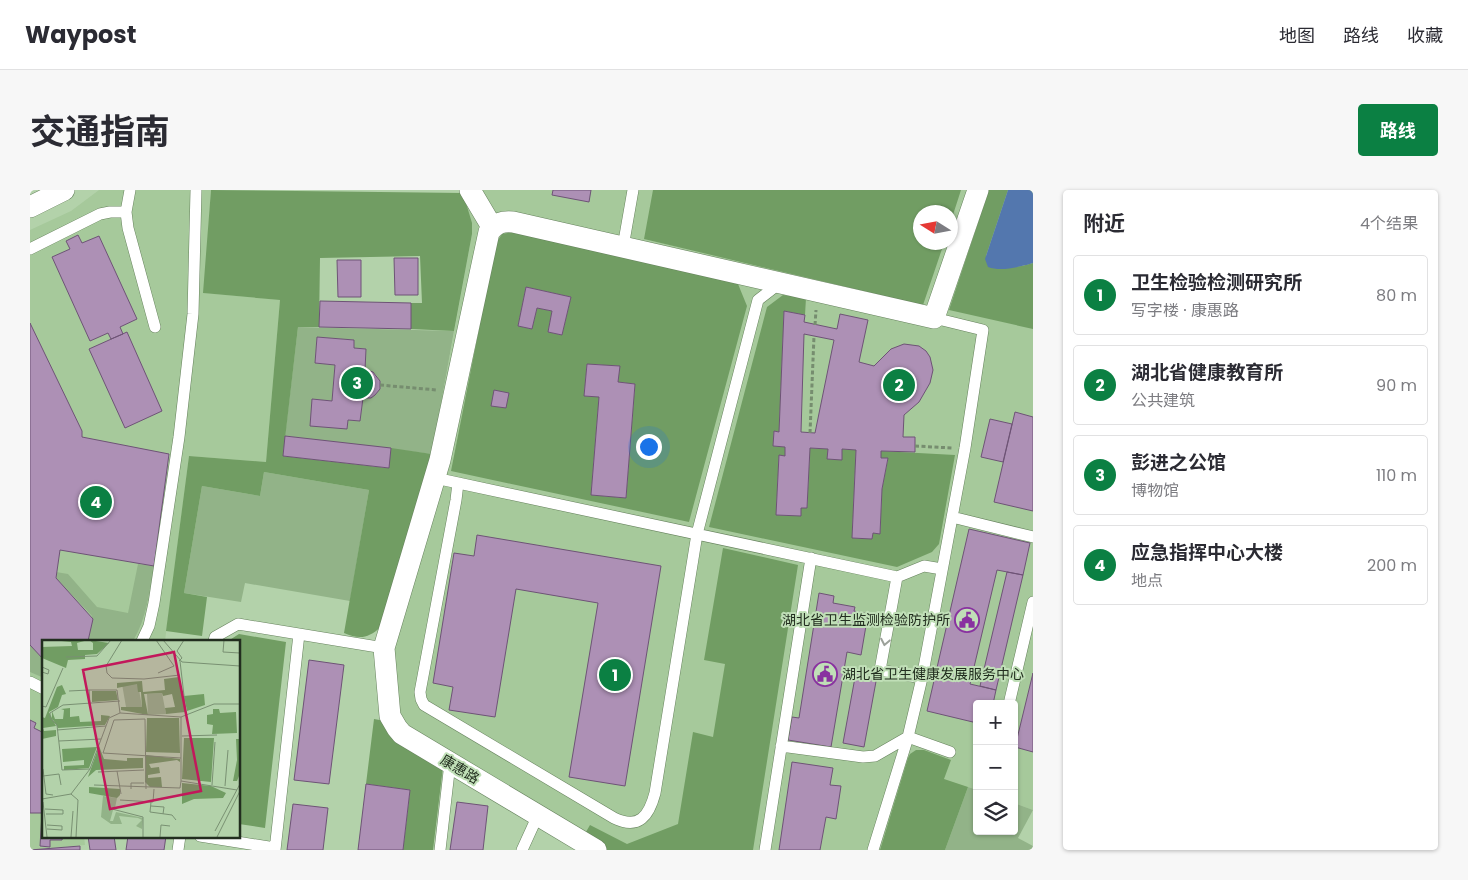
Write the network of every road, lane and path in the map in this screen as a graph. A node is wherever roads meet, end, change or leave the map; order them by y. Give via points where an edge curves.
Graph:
1 (64, 190) edge
2 (130, 190) edge
3 (196, 190) edge
4 (470, 190) edge
5 (633, 190) edge
6 (978, 190) edge
7 (30, 207) edge
8 (126, 212) junction
9 (492, 227) junction
10 (623, 247) junction
11 (30, 249) edge
12 (747, 276) junction
13 (780, 283) junction
14 (758, 300) junction
15 (934, 318) junction
16 (155, 327) dead end
17 (814, 336) dead end
18 (380, 385) dead end
19 (455, 391) junction
20 (810, 433) dead end
21 (915, 446) dead end
22 (965, 448) junction
23 (436, 478) junction
24 (458, 483) junction
25 (952, 517) junction
26 (698, 534) junction
27 (1033, 537) edge
28 (811, 558) junction
29 (942, 569) junction
30 (897, 576) junction
31 (1033, 602) edge
32 (299, 634) junction
33 (142, 640) edge
34 (214, 640) edge
35 (384, 648) junction
36 (922, 678) junction
37 (30, 682) edge
38 (42, 687) edge
39 (1010, 700) edge
40 (908, 738) junction
41 (782, 746) junction
42 (950, 752) dead end
43 (450, 763) junction
44 (538, 815) junction
45 (212, 838) edge
46 (275, 849) edge
47 (440, 850) edge
48 (522, 850) edge
49 (596, 850) edge
50 (765, 850) edge
51 (873, 850) edge

1 - 7 street
2 - 8 lane
3 - 33 lane via 192,314 179,437 154,603
4 - 9 street
5 - 10 lane
6 - 15 street
8 - 11 lane via 100,214
8 - 16 lane via 133,252
9 - 10 street via 500,222 513,222
9 - 19 street
10 - 12 street
12 - 13 street
12 - 14 lane
13 - 14 lane
13 - 15 street
14 - 26 lane
15 - 22 lane via 983,330
17 - 20 path
18 - 19 path
19 - 23 street
21 - 22 path
22 - 25 lane
23 - 24 lane
23 - 35 street
24 - 26 lane
24 - 26 lane via 421,699 424,705 622,822 636,823 652,804
25 - 27 lane
25 - 29 lane
26 - 28 lane
28 - 30 lane
28 - 41 lane
29 - 30 lane via 924,566
29 - 36 lane
30 -> 36 lane via 880,670
31 - 39 lane
32 - 34 lane via 238,624
32 - 35 lane
32 - 46 lane
35 - 43 street, 康惠路 via 393,722 402,734
36 - 40 lane
37 - 38 lane
40 - 41 lane via 874,756 863,758
40 - 42 lane
40 - 51 lane
41 - 50 lane
43 - 44 street, 康惠路
43 - 47 lane
44 - 48 lane
44 - 49 street, 康惠路
45 - 46 lane

